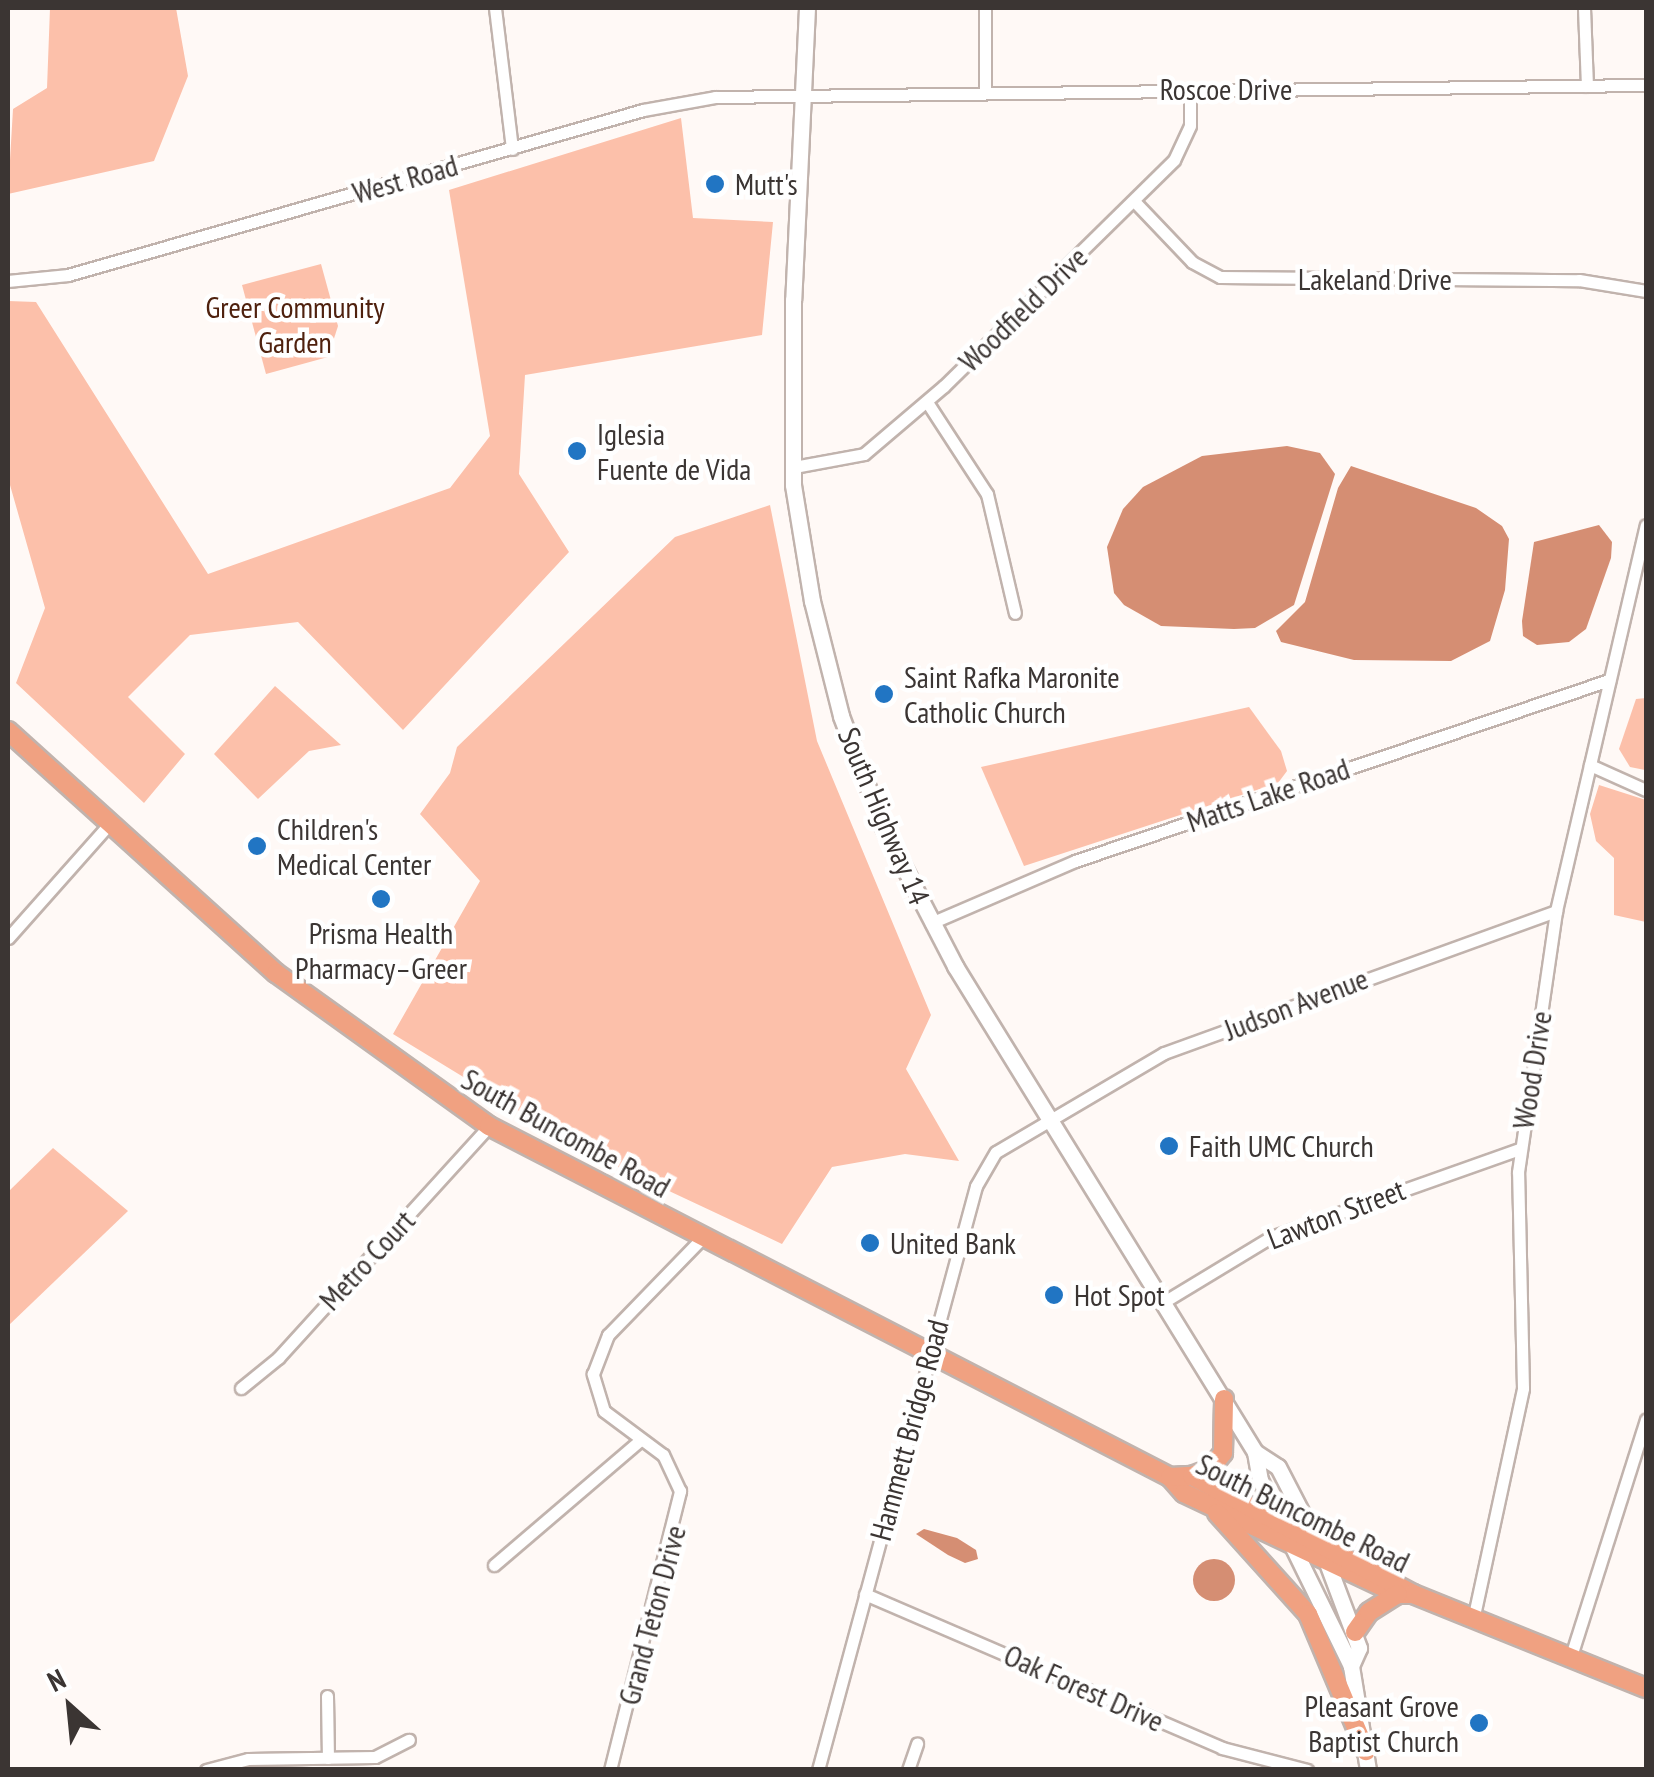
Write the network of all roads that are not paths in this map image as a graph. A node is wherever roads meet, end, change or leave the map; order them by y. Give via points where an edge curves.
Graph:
1 (496, 8) edge
2 (807, 8) edge
3 (985, 8) edge
4 (1584, 8) edge
5 (1646, 85) edge
6 (1587, 86) junction
7 (1190, 89) junction
8 (985, 90) junction
9 (806, 92) junction
10 (512, 149) junction
11 (1134, 200) junction
12 (8, 280) edge
13 (1646, 292) edge
14 (928, 402) junction
15 (794, 467) junction
16 (1646, 525) edge
17 (1015, 613) dead end
18 (1610, 680) junction
19 (8, 730) edge
20 (1590, 765) junction
21 (1646, 790) edge
22 (110, 823) junction
23 (1556, 911) junction
24 (931, 923) junction
25 (8, 938) edge
26 (1045, 1120) junction
27 (489, 1126) junction
28 (1520, 1148) junction
29 (702, 1238) junction
30 (1162, 1302) junction
31 (929, 1357) junction
32 (240, 1388) dead end
33 (1224, 1399) junction
34 (1646, 1420) edge
35 (639, 1441) junction
36 (1256, 1452) junction
37 (1192, 1476) junction
38 (1170, 1478) junction
39 (1210, 1505) junction
40 (1288, 1528) junction
41 (1317, 1542) junction
42 (1296, 1546) junction
43 (1326, 1560) junction
44 (494, 1565) dead end
45 (866, 1594) junction
46 (1406, 1594) junction
47 (1473, 1620) junction
48 (1355, 1632) junction
49 (1571, 1656) junction
50 (1351, 1666) junction
51 (1646, 1688) edge
52 (327, 1696) dead end
53 (409, 1740) dead end
54 (917, 1744) dead end
55 (328, 1758) junction
56 (1367, 1760) edge
57 (206, 1770) edge
58 (610, 1770) edge
59 (818, 1770) edge
60 (908, 1770) edge
61 (1307, 1770) edge

1 - 10 street
2 - 9 main road, South Highway 14
3 - 8 street
4 - 6 street
5 - 6 street, Roscoe Drive
6 - 7 street, Roscoe Drive
7 - 8 street, Roscoe Drive
7 - 11 street, Woodfield Drive via 1183,148
8 - 9 street, Roscoe Drive
9 - 10 street, West Road via 678,102
9 - 15 main road, South Highway 14 via 793,300
10 - 12 street, West Road via 68,275
11 - 13 street, Lakeland Drive via 1192,262 1220,277 1579,280
11 - 14 street, Woodfield Drive
14 - 15 street, Woodfield Drive via 864,454
14 - 17 street via 987,494
15 - 24 main road, South Highway 14 via 812,602 842,716 882,826
16 - 18 street, Wood Drive
18 - 20 street, Wood Drive
18 - 24 street, Matts Lake Road via 1075,862
19 - 22 main road, South Buncombe Road
20 - 21 street
20 - 23 street, Wood Drive
22 - 25 street
22 - 27 main road, South Buncombe Road via 330,1017
23 - 26 street, Judson Avenue via 1164,1054
23 - 28 street, Wood Drive
24 - 26 main road, South Highway 14
26 - 30 main road, South Highway 14
26 - 31 street, Hammett Bridge Road via 996,1152 976,1186
27 - 29 main road, South Buncombe Road
27 - 32 street, Metro Court via 278,1358
28 - 30 street, Lawton Street via 1271,1236
28 - 47 street, Wood Drive via 1523,1388
29 - 31 main road, South Buncombe Road
29 - 35 street, Grand Teton Drive via 671,1278 614,1328 597,1358 592,1382 599,1403
30 - 33 main road, South Highway 14
31 - 38 main road, South Buncombe Road
31 - 45 street, Hammett Bridge Road
33 - 36 main road, South Highway 14
33 - 37 main road via 1223,1453 1210,1469
34 - 49 street
35 - 44 street
35 - 58 street, Grand Teton Drive via 671,1465 680,1510
36 - 40 main road, South Highway 14 via 1260,1480
36 - 41 main road, South Highway 14 via 1278,1467
37 - 38 main road, South Buncombe Road
37 - 40 main road, South Buncombe Road
38 - 39 main road, South Buncombe Road
39 - 42 main road, South Buncombe Road
39 - 56 main road via 1308,1614
40 - 41 main road, South Buncombe Road
40 - 42 main road, South Highway 14
41 - 43 main road, South Highway 14
41 - 46 main road, South Buncombe Road
42 - 43 main road, South Buncombe Road
42 - 50 main road, South Highway 14
43 - 46 main road, South Buncombe Road
43 - 48 main road, South Highway 14
45 - 59 street, Hammett Bridge Road
45 - 61 street, Oak Forest Drive via 1222,1748
46 - 47 main road, South Buncombe Road
46 - 48 main road via 1369,1612
47 - 49 main road, South Buncombe Road
48 - 50 main road, South Highway 14 via 1359,1648
49 - 51 main road, South Buncombe Road
50 - 56 main road, South Highway 14
52 - 55 street
53 - 55 street via 374,1758
54 - 60 street
55 - 57 street via 248,1758

